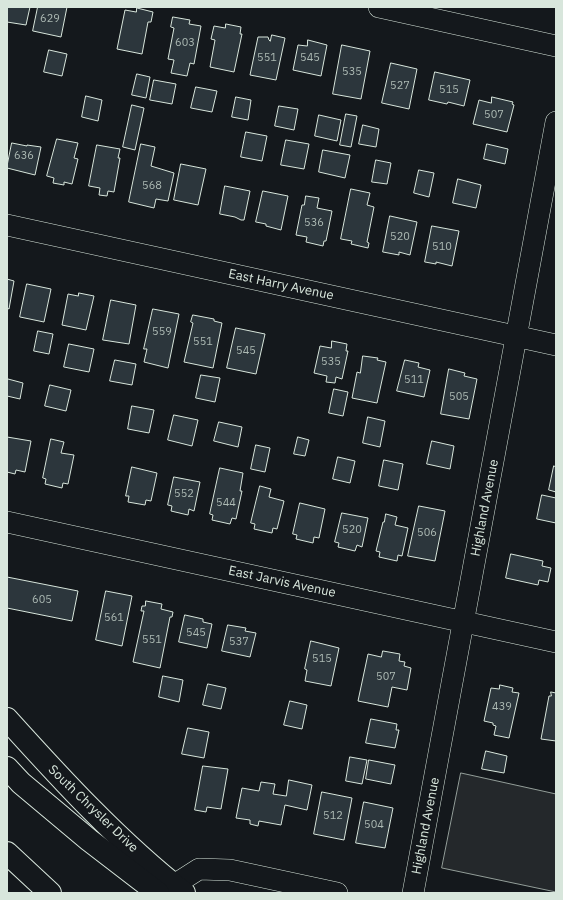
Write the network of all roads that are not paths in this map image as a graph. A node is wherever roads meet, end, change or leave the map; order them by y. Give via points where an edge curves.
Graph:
1 (379, 7) edge
2 (556, 46) edge
3 (556, 122) edge
4 (7, 225) edge
5 (517, 336) junction
6 (556, 344) edge
7 (7, 522) edge
8 (463, 622) junction
9 (556, 642) edge
10 (7, 719) edge
11 (7, 768) edge
12 (7, 853) edge
13 (172, 890) edge
14 (50, 893) edge
15 (337, 893) edge
16 (413, 893) edge

1 - 2 street
3 - 5 street, Highland Avenue
4 - 5 street, East Harry Avenue
5 - 6 street, East Harry Avenue
5 - 8 street, Highland Avenue
7 - 8 street, East Jarvis Avenue
8 - 9 street, East Jarvis Avenue
8 - 16 street, Highland Avenue
10 - 13 main road, South Chrysler Drive via 58,775
11 - 13 main road via 83,835
12 - 14 main road
13 - 15 street via 198,869 230,870

